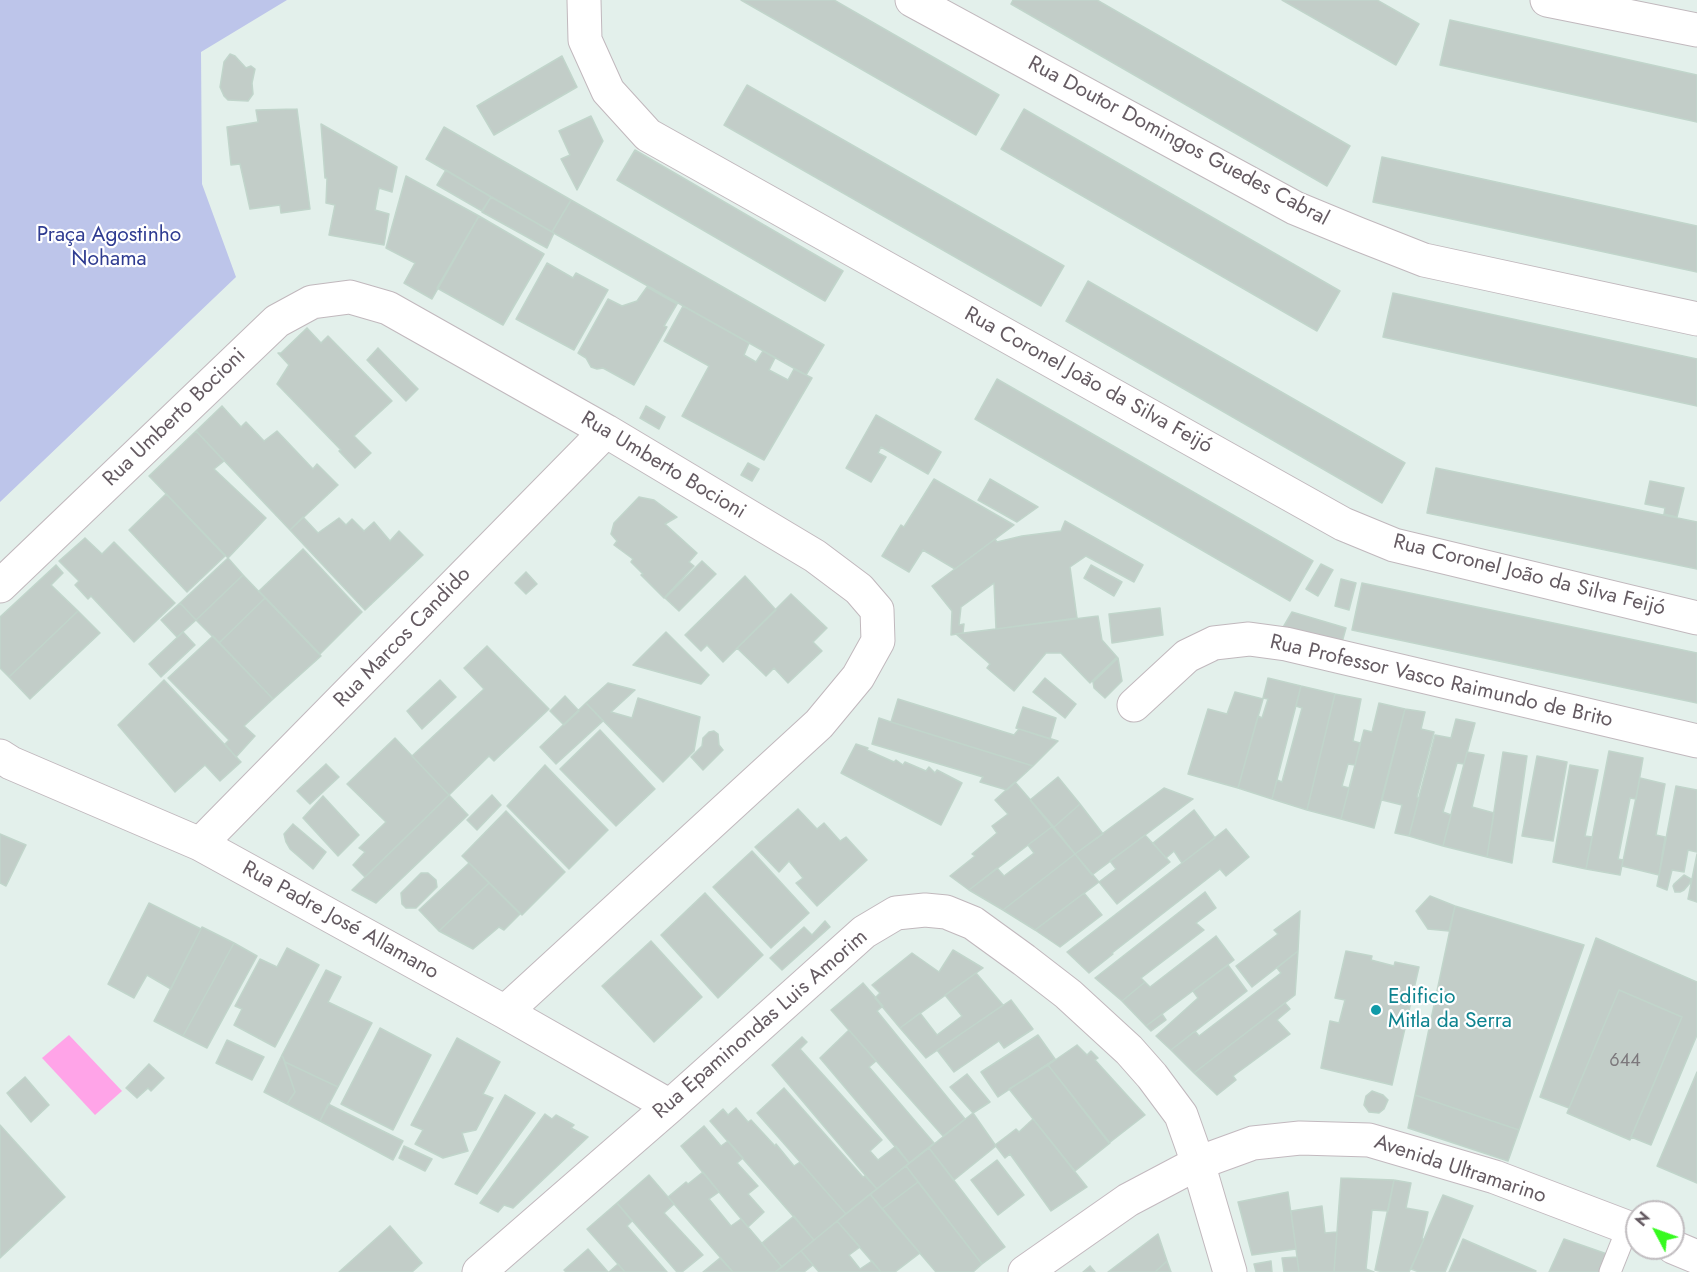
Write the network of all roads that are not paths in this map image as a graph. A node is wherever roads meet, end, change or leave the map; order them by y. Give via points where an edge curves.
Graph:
1 (584, 0) edge
2 (912, 0) edge
3 (1547, 0) edge
4 (1697, 30) edge
5 (1697, 319) edge
6 (606, 431) junction
7 (0, 586) edge
8 (1697, 618) edge
9 (1134, 705) dead end
10 (1697, 741) edge
11 (0, 756) edge
12 (200, 844) junction
13 (505, 1012) junction
14 (670, 1106) junction
15 (1198, 1163) junction
16 (1625, 1226) edge
17 (1625, 1243) edge
18 (479, 1272) edge
19 (1025, 1272) edge
20 (1230, 1272) edge
21 (1610, 1272) edge

1 - 8 street, Rua Coronel João da Silva Feijó via 585,40 608,92 648,135 1343,524 1394,545
2 - 5 street, Rua Doutor Domingos Guedes Cabral via 1295,207 1358,234 1424,260
3 - 4 street
6 - 7 street, Rua Umberto Bocioni via 388,308 350,297 312,302 277,321
6 - 12 street, Rua Marcos Candido
6 - 13 street, Rua Umberto Bocioni via 815,556 859,589 876,610 878,641 858,677 819,724
9 - 10 street, Rua Professor Vasco Raimundo de Brito via 1187,656 1214,643 1249,639 1298,646
11 - 12 street, Rua Padre José Allamano
12 - 13 street, Rua Padre José Allamano
13 - 14 street, Rua Padre José Allamano
14 - 15 street, Rua Epaminondas Luis Amorim via 864,932 896,913 946,912 973,923 1068,994 1129,1050 1181,1115
14 - 18 street, Rua Epaminondas Luis Amorim
15 - 16 street, Avenida Ultramarino via 1253,1143 1300,1138 1369,1140 1495,1177
15 - 19 street, Avenida Ultramarino via 1128,1200
15 - 20 street, Rua Epaminondas Luis Amorim
17 - 21 lane

